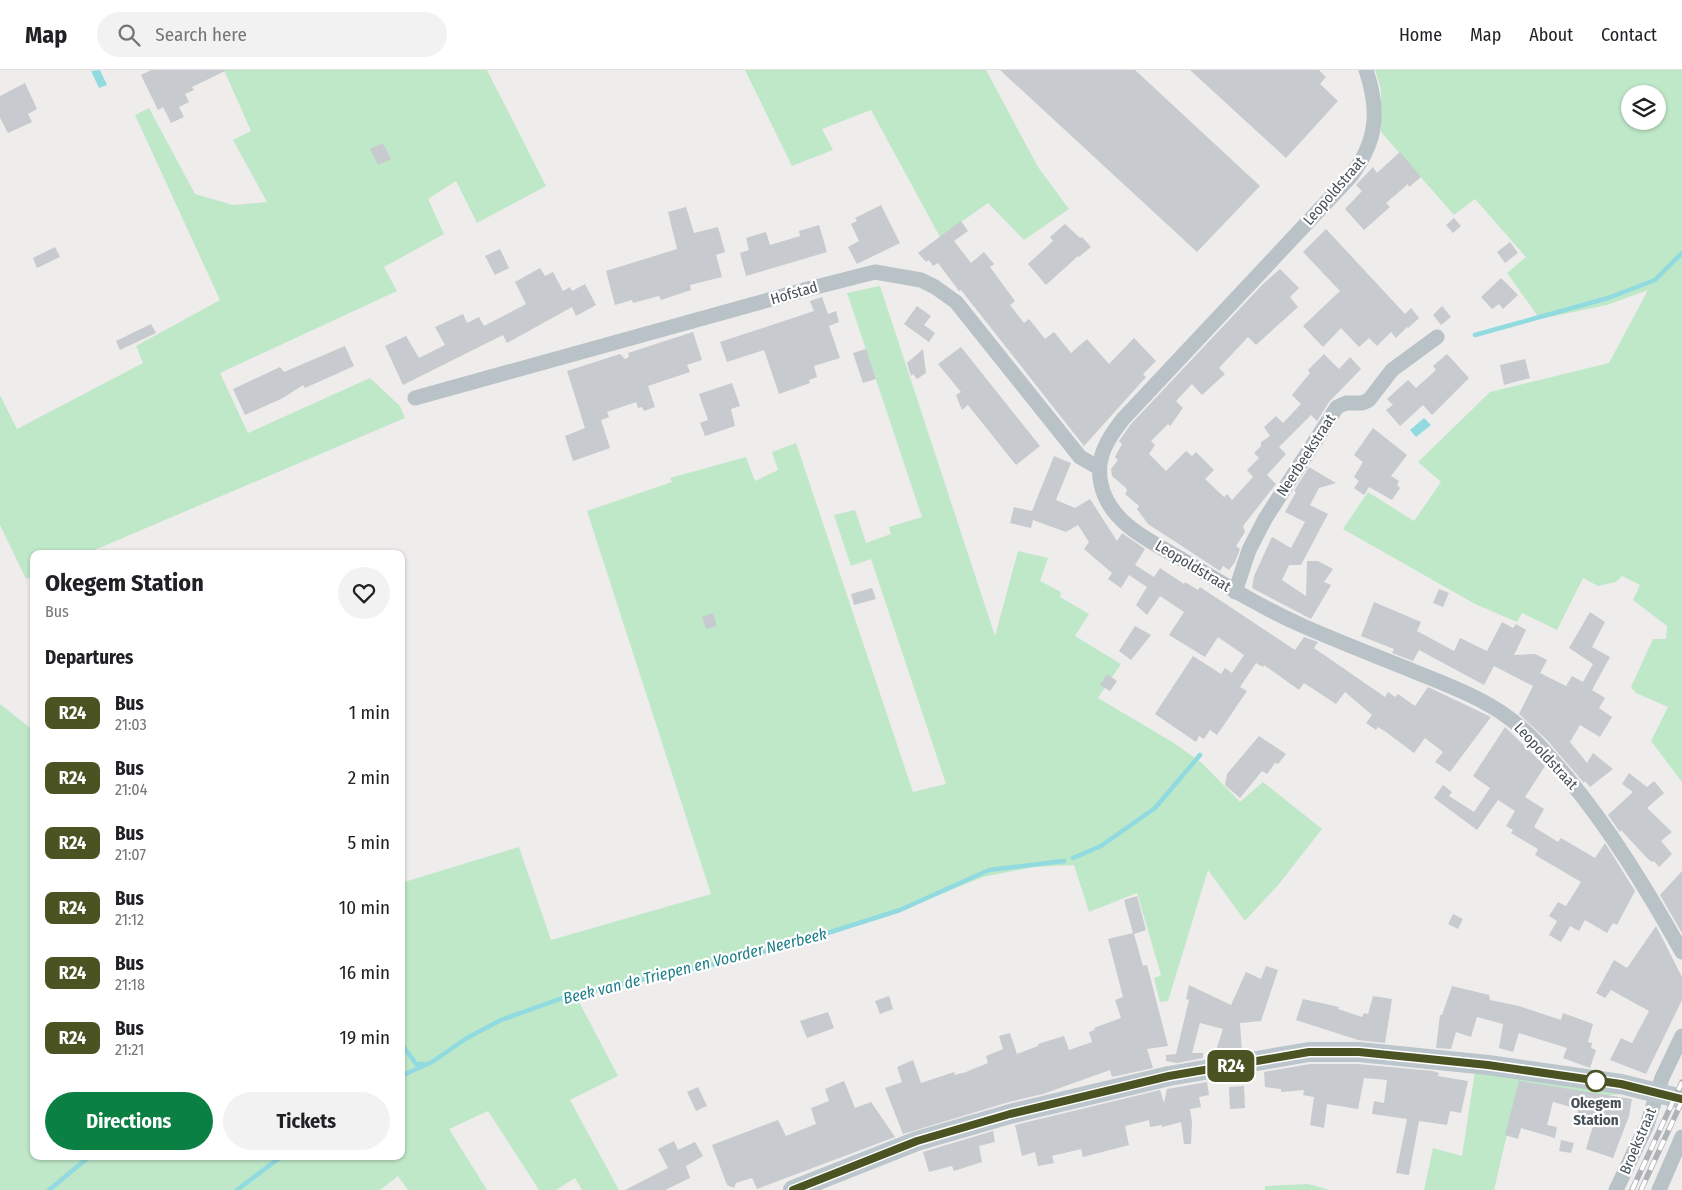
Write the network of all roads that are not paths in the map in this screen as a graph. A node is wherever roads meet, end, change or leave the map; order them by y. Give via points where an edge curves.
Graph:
1 (1366, 70) edge
2 (1437, 337) dead end
3 (415, 398) dead end
4 (1099, 468) junction
5 (1235, 592) junction
6 (1682, 952) edge
7 (1682, 1036) edge
8 (1658, 1092) junction
9 (1682, 1099) edge
10 (1682, 1137) edge
11 (793, 1190) edge
12 (1616, 1190) edge
13 (1659, 1190) edge

1 - 4 street, Leopoldstraat via 1374,118 1366,156 1351,176 1123,419 1101,455
2 - 5 street, Neerbeekstraat via 1392,370 1368,400 1337,407 1266,519 1249,550
3 - 4 street, Hofstad via 808,289 875,272 897,274 921,280 956,302 1080,457
4 - 5 street, Leopoldstraat via 1101,485 1119,518 1140,535
5 - 6 street, Leopoldstraat via 1300,624 1463,691 1510,719 1531,737 1586,801 1635,870
7 - 8 street
8 - 9 main road
8 - 11 main road via 1488,1065 1359,1052 1309,1052 1169,1076 1010,1114 917,1141
8 - 12 street, Broekstraat
10 - 13 street

